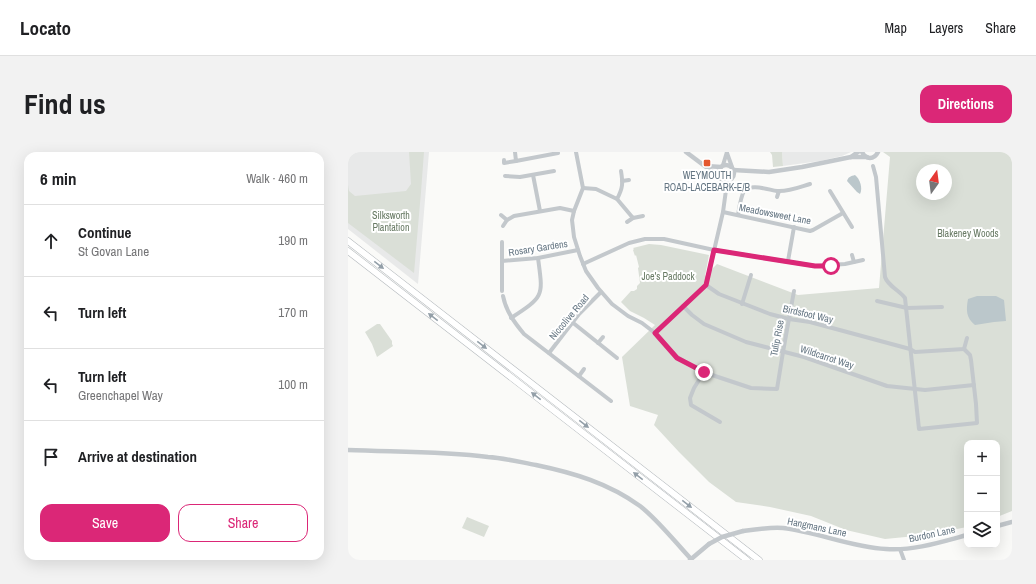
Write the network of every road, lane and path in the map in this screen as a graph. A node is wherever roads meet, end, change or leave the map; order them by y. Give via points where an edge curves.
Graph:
1 (515, 152) edge
2 (576, 152) edge
3 (686, 152) edge
4 (858, 152) edge
5 (862, 152) edge
6 (878, 152) edge
7 (727, 153) edge
8 (558, 154) dead end
9 (851, 157) junction
10 (867, 157) junction
11 (504, 160) dead end
12 (516, 162) junction
13 (706, 166) junction
14 (722, 166) junction
15 (873, 166) dead end
16 (733, 168) junction
17 (554, 171) dead end
18 (621, 171) dead end
19 (747, 171) junction
20 (534, 175) junction
21 (505, 176) dead end
22 (720, 178) junction
23 (732, 178) junction
24 (629, 180) dead end
25 (622, 181) junction
26 (810, 184) dead end
27 (583, 188) junction
28 (726, 190) junction
29 (778, 191) junction
30 (830, 191) dead end
31 (777, 197) dead end
32 (617, 199) junction
33 (540, 211) junction
34 (574, 211) junction
35 (722, 212) junction
36 (843, 213) junction
37 (501, 215) dead end
38 (738, 215) junction
39 (643, 216) dead end
40 (632, 218) junction
41 (507, 220) junction
42 (627, 222) dead end
43 (503, 226) dead end
44 (794, 227) junction
45 (852, 227) dead end
46 (348, 241) edge
47 (502, 242) dead end
48 (578, 250) junction
49 (714, 250) junction
50 (348, 251) edge
51 (852, 255) dead end
52 (538, 258) junction
53 (863, 260) dead end
54 (502, 261) junction
55 (788, 261) junction
56 (854, 262) junction
57 (582, 264) junction
58 (751, 275) dead end
59 (706, 285) junction
60 (502, 291) dead end
61 (794, 291) dead end
62 (601, 292) junction
63 (503, 296) dead end
64 (877, 301) dead end
65 (742, 304) junction
66 (683, 306) junction
67 (942, 307) dead end
68 (907, 308) junction
69 (511, 318) junction
70 (789, 319) junction
71 (572, 322) junction
72 (655, 333) junction
73 (603, 337) dead end
74 (968, 338) dead end
75 (598, 343) junction
76 (964, 348) junction
77 (910, 349) junction
78 (783, 352) junction
79 (549, 353) junction
80 (617, 358) dead end
81 (584, 369) dead end
82 (704, 372) junction
83 (579, 376) junction
84 (974, 385) junction
85 (914, 389) junction
86 (611, 401) dead end
87 (720, 422) dead end
88 (348, 450) edge
89 (1012, 522) edge
90 (1000, 525) edge
91 (964, 536) edge
92 (900, 549) junction
93 (690, 559) edge
94 (747, 560) edge
95 (759, 560) edge
96 (904, 560) edge

1 - 12 street
2 - 27 street
3 - 13 street
4 - 9 street
5 - 10 street
6 - 10 street via 872,158
7 - 14 street
7 - 16 street
8 - 12 street
9 - 10 street
9 - 19 street via 769,172
11 - 12 street via 504,163
13 - 14 street
13 - 22 street
14 - 16 street via 728,165
14 - 22 street via 718,170
15 - 68 street via 884,277 887,283 900,291
16 - 19 street
16 - 23 street
17 - 20 street
18 - 25 street
19 - 23 street
20 - 21 street
20 - 33 street
22 - 23 street via 726,181
22 - 28 street
23 - 28 street
24 - 25 street
25 - 32 street
26 - 29 street
27 - 32 street via 596,189
27 - 34 street
28 - 35 street
29 - 31 street
29 - 38 street via 754,187 747,189 743,193
30 - 36 street
32 - 40 street
33 - 34 street via 560,208
33 - 41 street via 514,216
34 - 48 street via 572,220
35 - 38 street, Meadowsweet Lane
35 - 49 street
36 - 44 street, Meadowsweet Lane via 813,230
36 - 45 street
37 - 41 street
38 - 44 street, Meadowsweet Lane
39 - 40 street
40 - 42 street
41 - 43 street
44 - 55 street
46 -> 95 highway
47 - 54 street
48 - 52 street, Rosary Gardens
48 - 57 street
49 - 55 street
49 - 57 street via 664,239 645,239 629,243
49 - 59 street
94 -> 50 highway
51 - 56 street
52 - 54 street, Rosary Gardens
52 - 69 street via 541,291 531,305
53 - 56 street
54 - 60 street
55 - 56 street via 815,266
57 - 62 street
58 - 65 street
59 - 65 street, Birdsfoot Way
59 - 66 street
61 - 70 street, Tulip Rise
62 - 71 street, Niccolive Road
62 - 72 street via 612,304
63 - 69 street, Niccolive Road
64 - 68 street
65 - 70 street, Birdsfoot Way
66 - 72 street
66 - 78 street, Wildcarrot Way via 704,324 746,342
67 - 68 street
68 - 77 street
69 - 79 street, Niccolive Road via 524,334
70 - 77 street, Birdsfoot Way via 810,322
70 - 78 street, Tulip Rise
71 - 75 street
71 - 79 street, Niccolive Road
72 - 82 street via 677,358
73 - 75 street
74 - 76 street
75 - 80 street
76 - 77 street, Birdsfoot Way via 915,352
76 - 84 street via 970,355
77 - 85 street
78 - 82 street, Tulip Rise via 777,389 751,388
78 - 85 street, Wildcarrot Way via 888,386
79 - 83 street, Niccolive Road
81 - 83 street
82 - 87 street via 690,398 691,405
83 - 86 street, Niccolive Road
84 - 85 street, Wildcarrot Way
84 - 85 street via 977,423 919,429
88 - 93 street via 488,457 586,478 620,493 641,507
89 - 90 street
91 - 92 street, Burdon Lane
92 - 93 street, Hangmans Lane, bridge via 859,546 797,530 768,528 722,537
92 - 96 street

